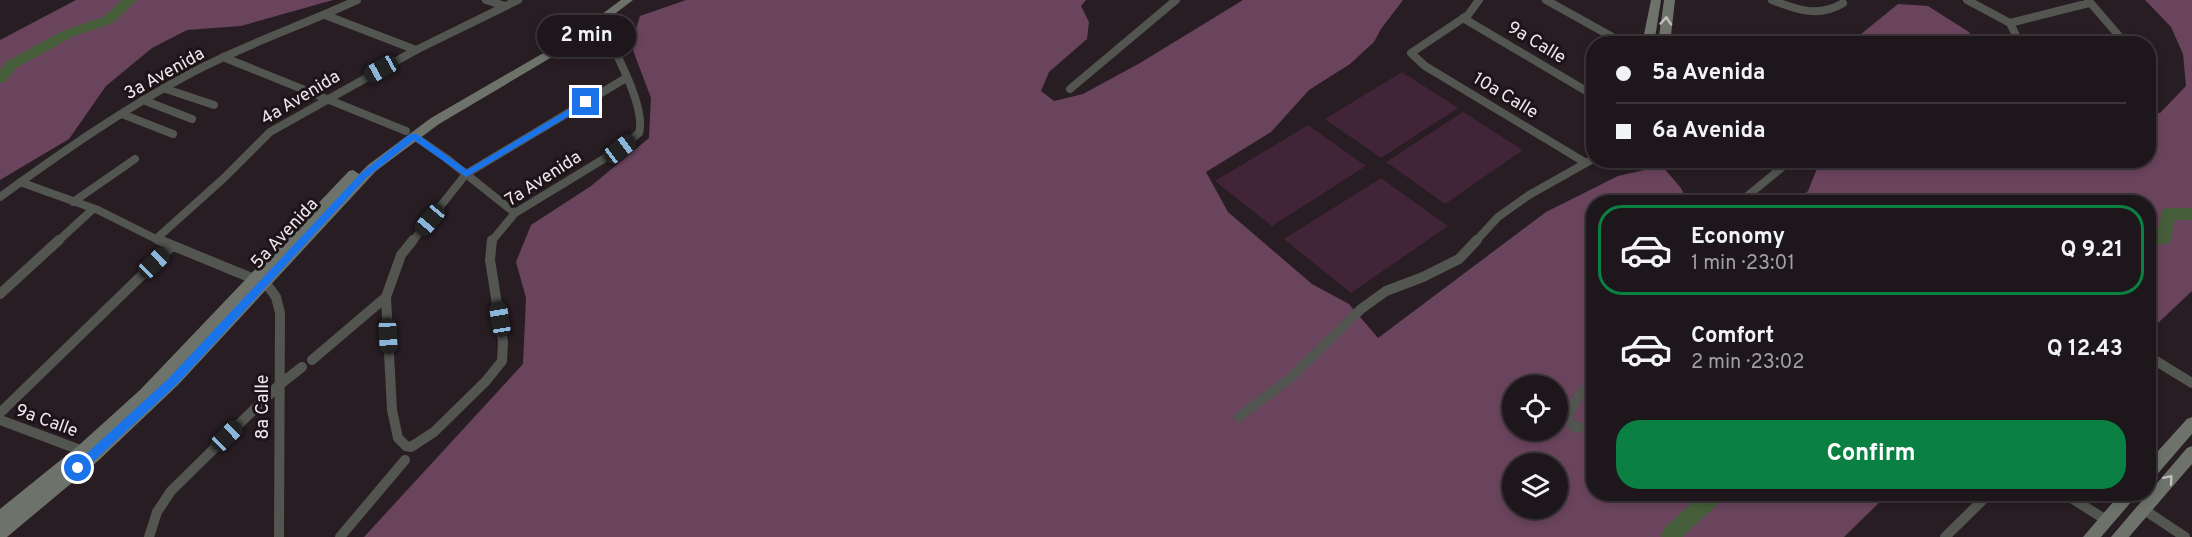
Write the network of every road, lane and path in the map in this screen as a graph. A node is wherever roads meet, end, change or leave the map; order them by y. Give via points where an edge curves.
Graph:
1 (357, 0) edge
2 (486, 0) edge
3 (518, 0) edge
4 (617, 0) edge
5 (628, 0) edge
6 (1176, 0) edge
7 (1479, 0) edge
8 (1546, 0) edge
9 (1670, 0) edge
10 (1772, 0) edge
11 (1967, 0) edge
12 (1655, 1) edge
13 (2088, 2) edge
14 (1844, 3) dead end
15 (505, 6) junction
16 (325, 15) junction
17 (1463, 18) junction
18 (600, 21) junction
19 (2010, 23) junction
20 (1611, 36) edge
21 (1649, 36) edge
22 (1665, 36) edge
23 (2016, 36) edge
24 (2119, 36) edge
25 (564, 41) junction
26 (416, 50) junction
27 (223, 57) junction
28 (626, 78) junction
29 (163, 88) junction
30 (1070, 89) dead end
31 (1586, 91) edge
32 (328, 98) junction
33 (143, 100) junction
34 (214, 105) dead end
35 (122, 114) junction
36 (192, 119) dead end
37 (410, 133) junction
38 (173, 134) dead end
39 (135, 159) dead end
40 (1586, 159) edge
41 (1586, 163) edge
42 (1781, 168) edge
43 (466, 174) junction
44 (20, 182) junction
45 (1748, 195) edge
46 (0, 197) edge
47 (73, 202) junction
48 (93, 209) junction
49 (515, 213) junction
50 (156, 239) junction
51 (172, 246) junction
52 (260, 280) junction
53 (0, 294) edge
54 (386, 297) junction
55 (223, 320) junction
56 (2156, 361) edge
57 (2192, 383) edge
58 (278, 386) junction
59 (1586, 389) edge
60 (0, 413) edge
61 (1239, 417) dead end
62 (0, 420) edge
63 (2192, 423) edge
64 (1586, 428) edge
65 (83, 451) junction
66 (2192, 453) edge
67 (405, 460) dead end
68 (2156, 464) edge
69 (2156, 494) edge
70 (1982, 501) edge
71 (2076, 501) edge
72 (2124, 501) edge
73 (2150, 501) edge
74 (26, 505) junction
75 (2143, 509) junction
76 (2106, 520) junction
77 (4, 529) edge
78 (150, 537) edge
79 (279, 537) edge
80 (340, 537) edge
81 (1945, 537) edge
82 (2091, 537) edge
83 (2119, 537) edge
84 (2185, 537) edge

1 - 16 street, 3a Avenida
2 - 15 street
3 - 15 street, 4a Avenida
4 - 25 street, 5a Avenida
5 - 18 street, 5a Avenida
6 - 30 street
7 - 17 street via 1477,7
8 - 20 street
22 -> 9 street
10 - 14 street via 1809,14
11 - 19 street
12 - 21 street
13 - 19 street
13 - 24 street
15 - 26 street, 4a Avenida
16 - 26 street
16 - 27 street, 3a Avenida
17 - 31 street, 9a Calle
17 - 40 street, 10a Calle via 1411,53 1425,66
18 - 25 street, 5a Avenida
18 - 28 street
19 - 23 street
25 - 37 street, 5a Avenida
26 - 32 street, 4a Avenida
27 - 29 street, 3a Avenida
27 - 32 street
28 - 43 street
28 - 49 street, 7a Avenida via 641,120 641,129 634,138
29 - 33 street, 3a Avenida
29 - 34 street
32 - 37 street
32 - 50 street, 4a Avenida via 270,132
33 - 35 street, 3a Avenida
33 - 36 street
35 - 38 street
35 - 44 street, 3a Avenida
37 - 43 street
37 - 52 street, 5a Avenida via 367,167
39 - 47 street
41 - 61 street via 1498,217 1459,259 1386,291 1361,309 1289,379
42 - 45 street
43 - 49 street
43 - 54 street via 401,255
44 - 46 street, 3a Avenida
44 - 47 street
47 - 48 street
48 - 50 street
48 - 53 street
49 - 54 street, 7a Avenida via 490,243 502,360 435,432 411,447 398,438 392,410
50 - 51 street
51 - 52 street
51 - 60 street
52 - 55 street, 5a Avenida
52 - 58 street, 8a Calle via 276,297 280,313
54 - 58 street
55 - 65 street, 5a Avenida
55 - 74 street, 5a Avenida via 134,419
56 - 57 street
58 - 78 street via 171,491 158,508
58 - 79 street, 8a Calle
59 - 64 street via 1567,418 1574,427
62 - 65 street, 9a Calle
63 - 68 street
65 - 74 street, 5a Avenida
69 -> 66 street
67 - 80 street
70 - 81 street
71 - 76 street
72 - 76 street
75 -> 73 street
74 - 77 street, 5a Avenida
75 - 83 street
75 - 84 street
76 - 82 street

